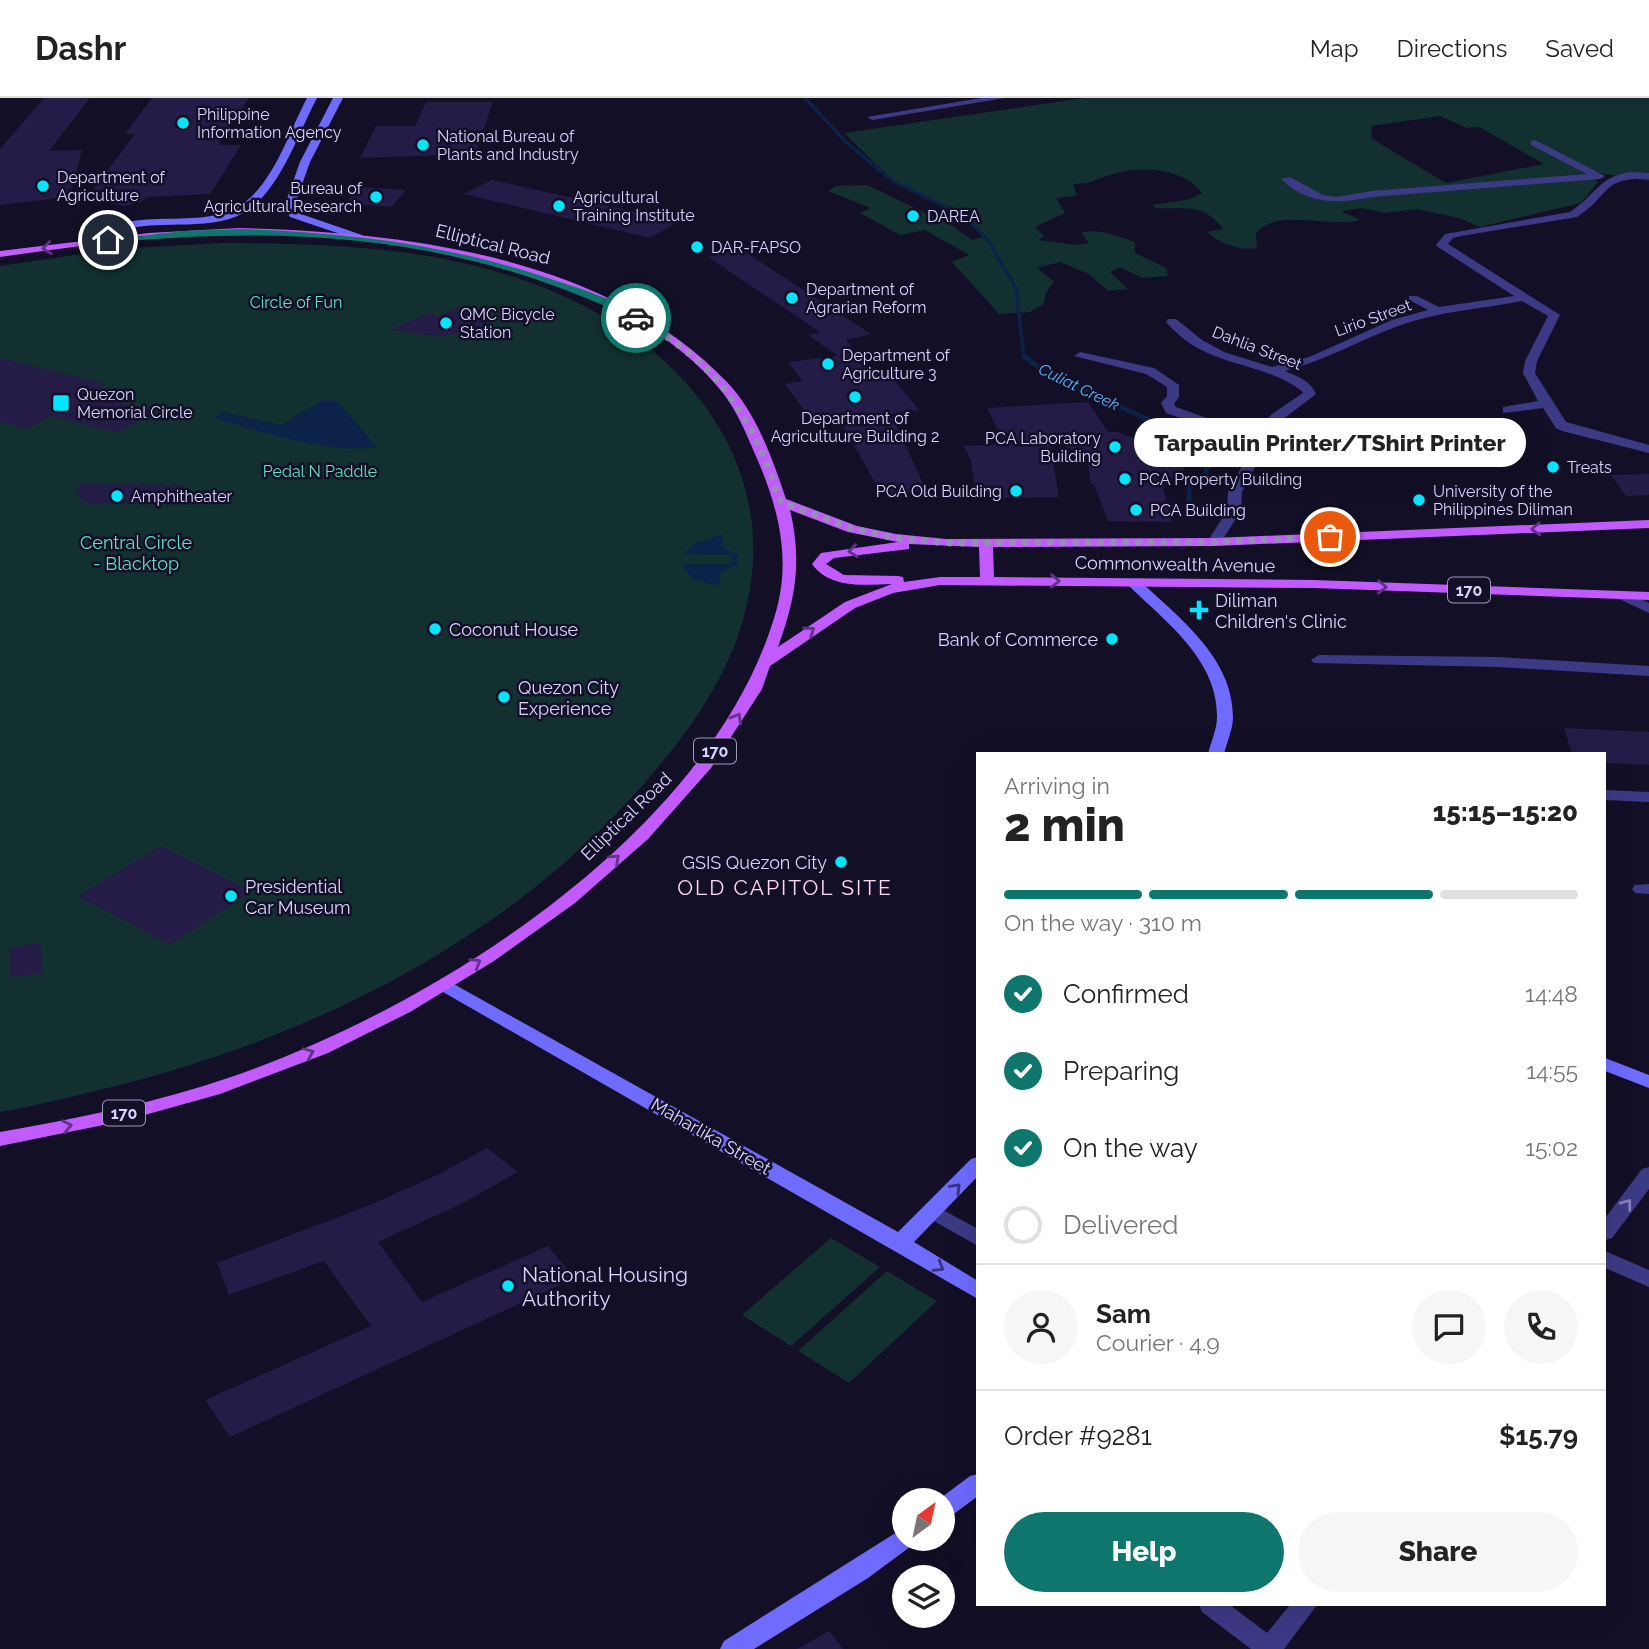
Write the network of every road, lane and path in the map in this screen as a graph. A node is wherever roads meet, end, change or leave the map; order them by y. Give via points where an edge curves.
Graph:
1 (312, 98) edge
2 (338, 98) edge
3 (1000, 98) edge
4 (872, 117) dead end
5 (292, 134) junction
6 (318, 135) junction
7 (1535, 144) dead end
8 (1649, 176) edge
9 (1286, 179) dead end
10 (1602, 179) junction
11 (358, 237) junction
12 (94, 242) junction
13 (0, 254) edge
14 (1526, 297) junction
15 (1413, 298) dead end
16 (1440, 312) junction
17 (1172, 321) dead end
18 (1080, 356) dead end
19 (1275, 370) junction
20 (1546, 404) junction
21 (1508, 410) dead end
22 (1252, 443) junction
23 (1649, 449) edge
24 (781, 502) junction
25 (1649, 524) edge
26 (1214, 542) junction
27 (946, 543) junction
28 (986, 543) junction
29 (940, 580) junction
30 (987, 580) junction
31 (1134, 583) junction
32 (1624, 596) junction
33 (1649, 598) edge
34 (1649, 608) edge
35 (1319, 660) dead end
36 (765, 663) junction
37 (1649, 671) edge
38 (1217, 752) edge
39 (1606, 795) edge
40 (1649, 797) edge
41 (443, 984) junction
42 (1606, 1064) edge
43 (1649, 1082) edge
44 (0, 1139) edge
45 (976, 1166) edge
46 (1649, 1174) edge
47 (932, 1211) junction
48 (1606, 1232) edge
49 (976, 1238) edge
50 (900, 1243) junction
51 (1606, 1259) edge
52 (1649, 1279) edge
53 (976, 1290) edge
54 (976, 1484) edge
55 (956, 1499) edge
56 (892, 1547) edge
57 (1213, 1606) edge
58 (1304, 1606) edge
59 (733, 1649) edge
60 (1269, 1649) edge

1 - 5 main road
2 - 6 main road
3 - 4 street
5 - 6 main road
5 - 12 main road via 262,191 246,207 208,219 125,226 101,234
6 - 11 main road via 290,201 290,212
7 - 10 street
8 - 10 street
9 - 10 street via 1314,197 1331,201 1372,194
10 - 14 street via 1600,193 1573,215 1443,240 1446,250
11 - 12 main road, Elliptical Road / 170 via 213,232
11 - 24 main road, Elliptical Road / 170 via 450,252 533,274 596,297 659,331 709,370 737,404
12 -> 13 main road, Elliptical Road / 170
14 - 16 street, Lirio Street
14 - 20 street via 1554,315 1529,373
15 - 16 street
16 - 19 street, Lirio Street via 1396,323 1312,360
17 - 19 street, Dahlia Street via 1197,342 1228,358
18 - 22 street via 1150,372 1173,385 1173,397 1167,402 1171,410
19 - 22 street, Dahlia Street via 1310,394
20 - 21 street
20 - 23 street via 1567,428
22 - 26 street via 1258,452 1239,484 1234,511
24 - 27 main road, Commonwealth Avenue via 853,529
24 - 36 main road, Elliptical Road / 170 via 791,546 789,586
25 -> 26 main road, Commonwealth Avenue
26 - 28 main road, Commonwealth Avenue
27 - 28 main road, Commonwealth Avenue
27 -> 29 main road via 848,551 826,556 819,564 821,570 840,578
28 - 30 main road
29 - 30 main road, Commonwealth Avenue / 170
36 -> 29 main road, Commonwealth Avenue / 170 via 837,612 878,592
30 -> 31 main road, Commonwealth Avenue / 170
31 -> 32 main road, Commonwealth Avenue / 170 via 1314,584
31 - 38 main road via 1212,665 1220,683 1225,720
32 - 33 main road
32 - 34 street
35 - 37 street via 1498,662
41 -> 36 main road, Elliptical Road / 170 via 543,918 649,828 739,717
39 - 40 street
44 -> 41 main road, Elliptical Road / 170 via 103,1118 246,1079 335,1042
41 - 50 main road, Maharlika Street
42 - 43 main road
47 -> 45 main road
48 -> 46 street
47 - 49 street
47 - 50 main road
50 -> 53 main road, Maharlika Street
51 - 52 street
54 - 55 main road
56 - 59 main road
57 - 60 street
58 - 60 street

